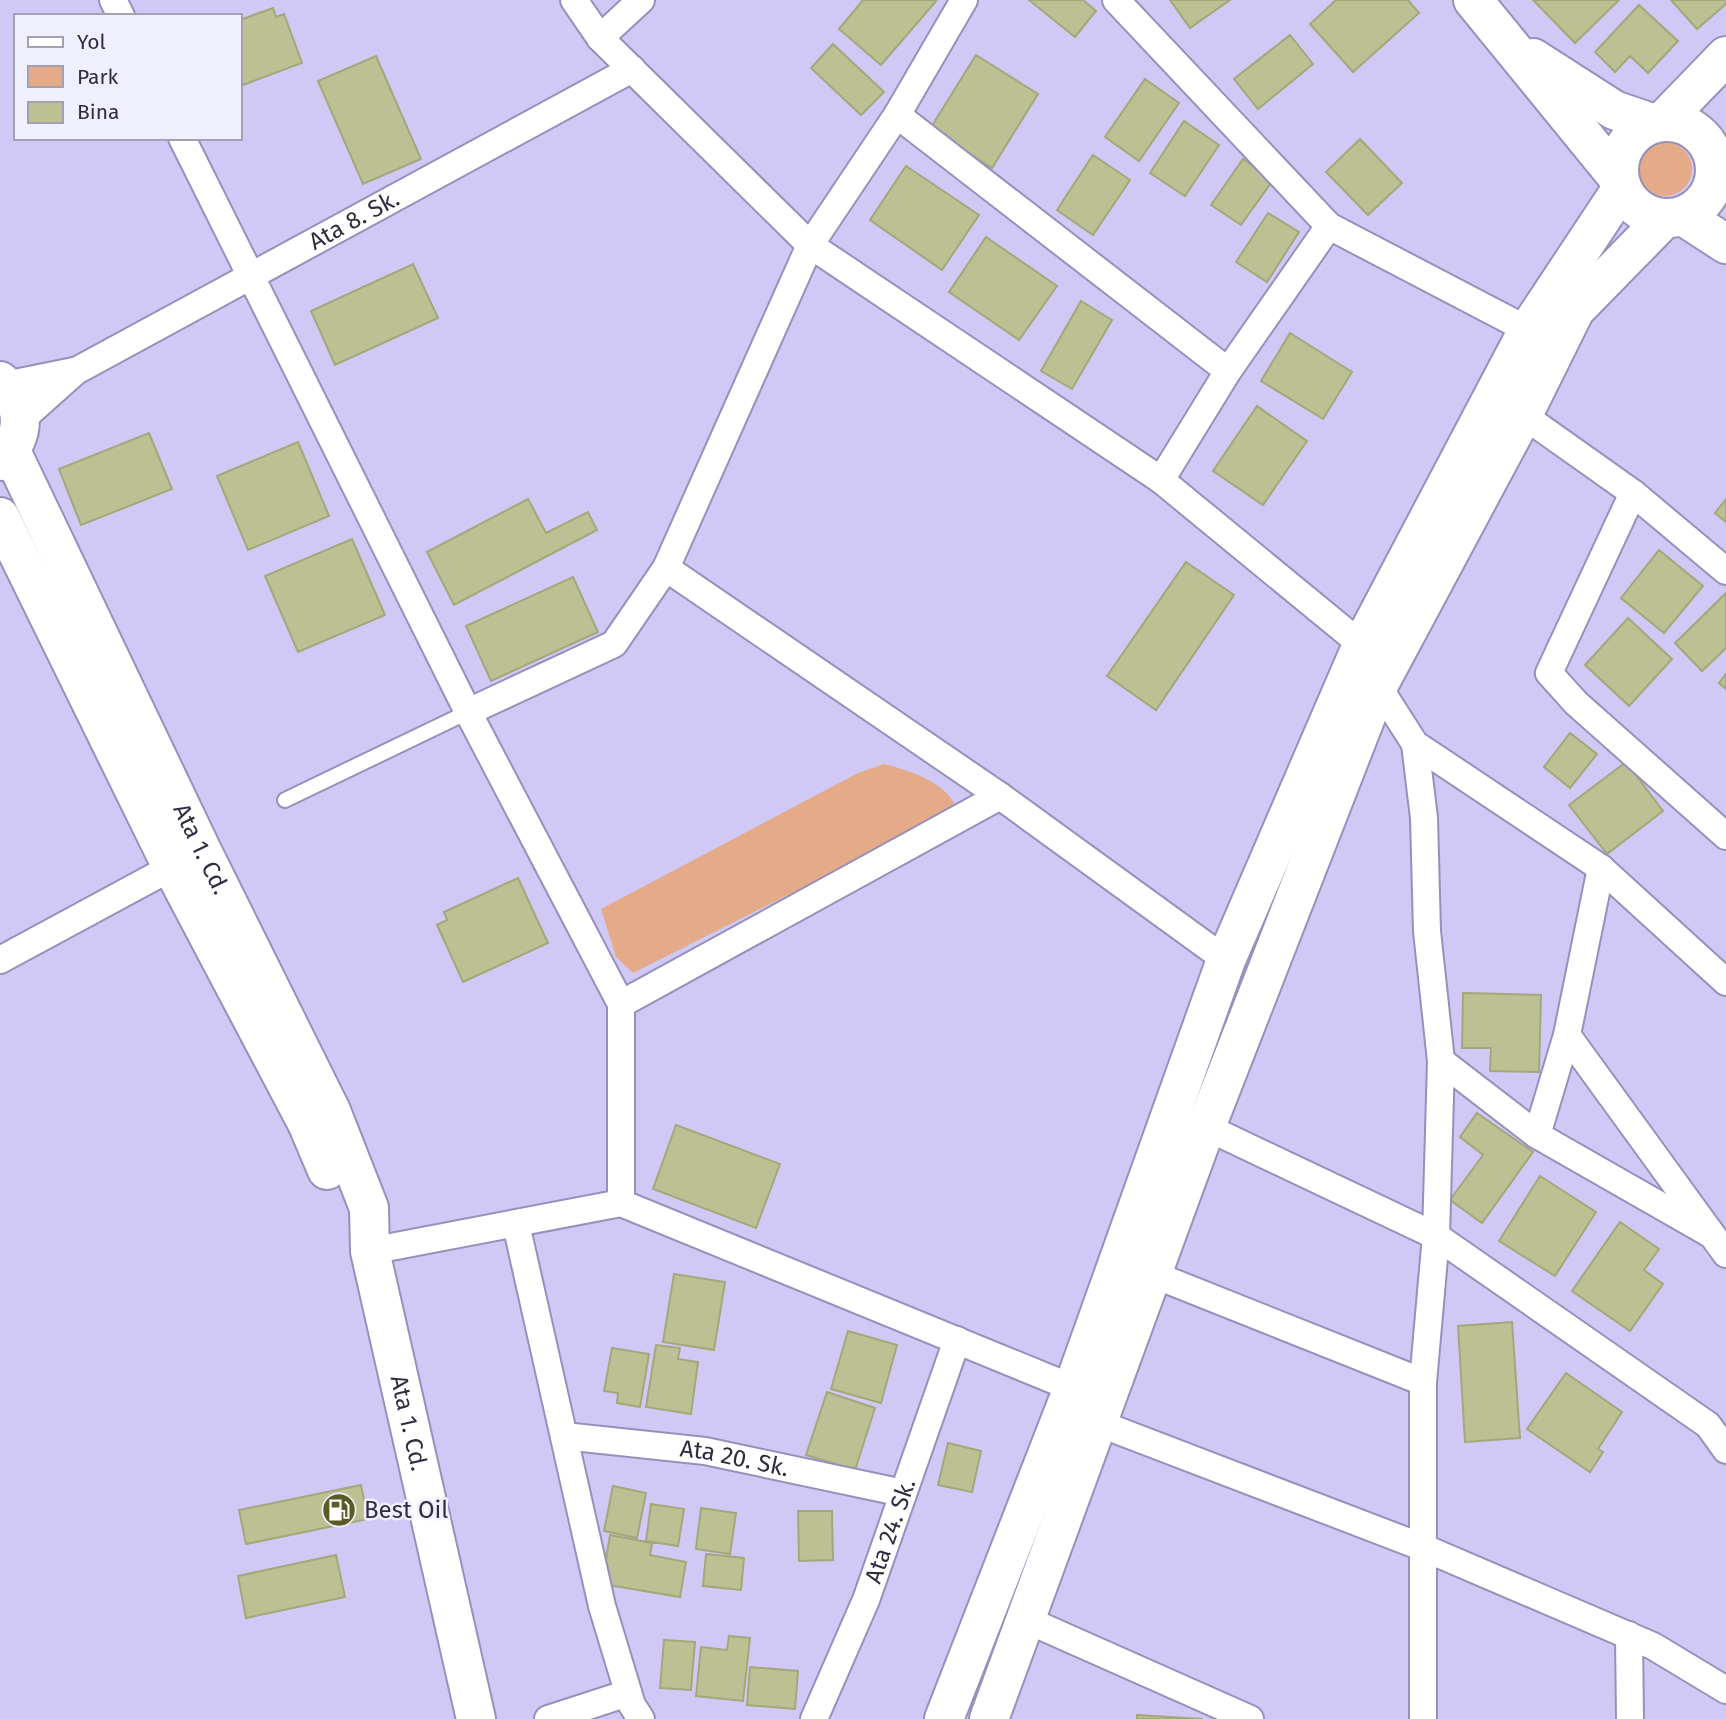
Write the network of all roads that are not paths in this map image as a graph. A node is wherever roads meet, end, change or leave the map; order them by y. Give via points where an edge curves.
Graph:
1 (575, 0) edge
2 (641, 0) edge
3 (964, 0) edge
4 (1116, 0) edge
5 (1473, 0) edge
6 (600, 37) junction
7 (1508, 42) junction
8 (1726, 56) edge
9 (632, 69) junction
10 (897, 115) junction
11 (1658, 122) junction
12 (183, 140) edge
13 (1720, 158) edge
14 (1620, 184) junction
15 (1674, 217) junction
16 (1329, 226) junction
17 (1726, 244) edge
18 (810, 245) junction
19 (251, 278) junction
20 (1528, 330) junction
21 (76, 371) junction
22 (1228, 371) junction
23 (2, 383) edge
24 (1523, 415) junction
25 (11, 444) edge
26 (1161, 481) junction
27 (1633, 493) junction
28 (0, 517) edge
29 (666, 568) junction
30 (1726, 571) edge
31 (1362, 645) junction
32 (1378, 687) junction
33 (468, 712) junction
34 (1415, 744) junction
35 (1000, 796) junction
36 (285, 800) dead end
37 (1726, 836) edge
38 (187, 859) junction
39 (1601, 868) junction
40 (0, 960) edge
41 (1226, 960) junction
42 (1724, 974) edge
43 (621, 1004) junction
44 (1567, 1035) junction
45 (1441, 1061) junction
46 (1206, 1127) junction
47 (1537, 1135) junction
48 (621, 1203) junction
49 (516, 1224) junction
50 (1436, 1236) junction
51 (1719, 1244) edge
52 (370, 1251) junction
53 (1152, 1274) junction
54 (957, 1340) junction
55 (1423, 1382) junction
56 (1073, 1388) junction
57 (1098, 1423) junction
58 (564, 1436) junction
59 (1726, 1450) edge
60 (902, 1493) junction
61 (1422, 1547) junction
62 (1027, 1620) junction
63 (1629, 1635) junction
64 (1726, 1690) edge
65 (628, 1693) junction
66 (1239, 1717) edge
67 (476, 1719) edge
68 (548, 1719) edge
69 (641, 1719) edge
70 (814, 1719) edge
71 (944, 1719) edge
72 (989, 1719) edge
73 (1423, 1719) edge
74 (1630, 1719) edge

1 - 6 street
2 - 6 street
3 - 10 street
4 - 16 street
5 - 7 street
6 - 9 street
7 - 11 street via 1614,110
7 - 14 street
8 - 11 street
9 - 18 street
9 - 19 street, Ata 8. Sk.
10 - 18 street
10 - 22 street
11 - 13 street via 1692,128
11 - 14 street via 1634,134 1622,151
12 - 19 street
13 - 15 street via 1707,198
14 - 15 street via 1639,209
14 - 20 street
15 - 17 street
15 - 24 street via 1575,310
16 - 20 street
16 - 22 street
18 - 26 street
18 - 29 street
19 - 21 street, Ata 8. Sk.
19 - 33 street
20 - 31 street
21 - 23 street
21 - 25 street
22 - 26 street
23 - 25 street, Ata 1. Cd. via 18,404
24 - 27 street
24 - 32 street
25 - 38 street, Ata 1. Cd.
26 - 31 street
27 - 30 street
27 - 37 street via 1549,673 1576,703
28 - 38 street, Ata 1. Cd.
29 - 33 street via 614,644
29 - 35 street
31 - 41 street
32 - 34 street
32 - 46 street
33 - 36 lane
33 - 43 street
34 - 39 street
34 - 45 street
35 - 41 street
35 - 43 street
38 - 40 street
38 - 52 street, Ata 1. Cd. via 331,1111 369,1208
39 - 42 street
39 - 44 street
41 - 56 street
43 - 48 street
44 - 47 street
44 - 51 street
45 - 47 street
45 - 50 street
46 - 50 street
46 - 53 street
47 - 51 street
48 - 49 street
48 - 54 street
49 - 52 street
49 - 58 street
50 - 55 street
50 - 59 street via 1708,1425
52 - 67 street, Ata 1. Cd.
53 - 55 street
53 - 57 street
54 - 56 street
54 - 60 street, Ata 24. Sk.
55 - 61 street
56 - 71 street
57 - 61 street
57 - 62 street
58 - 60 street, Ata 20. Sk. via 705,1451
58 - 65 street via 602,1606
60 - 70 street, Ata 24. Sk. via 866,1600
61 - 63 street
61 - 73 street
62 - 66 street
62 - 72 street
63 - 64 street
63 - 74 street
65 - 68 street
65 - 69 street

